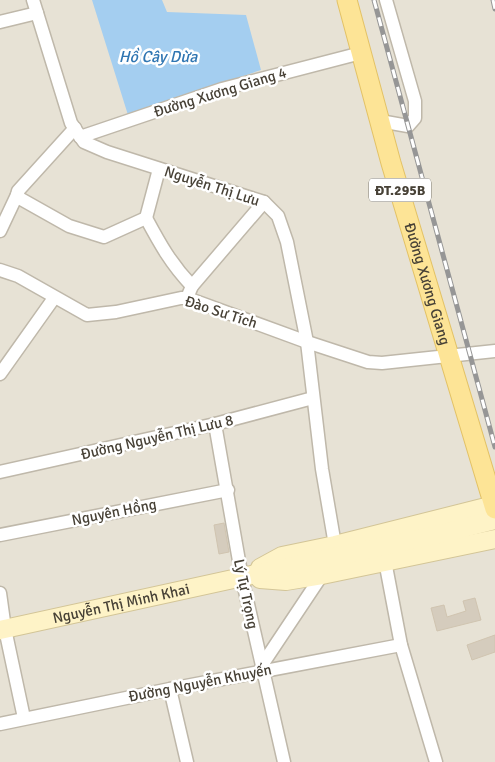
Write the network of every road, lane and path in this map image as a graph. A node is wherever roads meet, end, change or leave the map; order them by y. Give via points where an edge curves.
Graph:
1 (33, 0) edge
2 (347, 0) edge
3 (386, 0) edge
4 (37, 13) junction
5 (0, 22) edge
6 (361, 53) junction
7 (380, 121) junction
8 (78, 132) junction
9 (159, 169) junction
10 (17, 195) junction
11 (264, 202) junction
12 (146, 218) junction
13 (0, 230) edge
14 (0, 270) edge
15 (192, 286) junction
16 (54, 298) junction
17 (187, 298) junction
18 (307, 342) junction
19 (495, 351) edge
20 (450, 356) junction
21 (0, 374) edge
22 (313, 398) junction
23 (215, 424) junction
24 (0, 472) edge
25 (228, 490) junction
26 (495, 512) edge
27 (0, 535) edge
28 (495, 539) edge
29 (335, 544) junction
30 (385, 561) junction
31 (322, 575) junction
32 (242, 578) junction
33 (0, 593) edge
34 (2, 630) edge
35 (401, 645) junction
36 (262, 668) junction
37 (170, 689) junction
38 (24, 718) junction
39 (0, 724) edge
40 (186, 762) edge
41 (284, 762) edge
42 (436, 762) edge

1 - 4 street
2 - 6 main road, Đường Xương Giang / ĐT.295B
3 - 7 street via 415,101 415,118 408,126
4 - 5 street
4 - 8 street via 71,123
6 - 7 main road, Đường Xương Giang / ĐT.295B
6 - 8 street, Đường Xương Giang 4 via 222,89
7 - 20 main road, Đường Xương Giang / ĐT.295B
8 - 9 street, Nguyễn Thị Lưu via 84,142
8 - 10 street
9 - 11 street, Nguyễn Thị Lưu
9 - 12 street
10 - 12 street via 69,226 97,236 110,236
10 - 13 street
11 - 15 street
11 - 18 street, Nguyễn Thị Lưu via 278,216 287,242
12 - 15 street via 165,254
14 - 16 street, Đào Sư Tích via 18,276
15 - 17 street
16 - 17 street, Đào Sư Tích via 92,316
16 - 21 street
17 - 18 street, Đào Sư Tích
18 - 20 street, Đào Sư Tích via 375,363
18 - 22 street, Nguyễn Thị Lưu
19 - 20 street, Đào Sư Tích
20 - 26 main road, Đường Xương Giang / ĐT.295B
22 - 23 street, Đường Nguyễn Thị Lưu 8
22 - 29 street, Nguyễn Thị Lưu
23 - 24 street, Đường Nguyễn Thị Lưu 8
23 - 25 street, Lý Tự Trọng
25 - 27 street, Nguyên Hồng
25 - 32 street, Lý Tự Trọng
26 - 29 main road
26 - 32 main road, Nguyễn Thị Minh Khai via 444,533
28 - 30 main road
29 - 32 main road via 282,556
30 - 31 main road
30 - 35 street
31 - 32 main road via 286,581
31 - 36 street
32 - 34 main road, Nguyễn Thị Minh Khai
32 - 36 street, Lý Tự Trọng
33 - 34 street
34 - 38 street
35 - 36 street, Đường Nguyễn Khuyến
35 - 42 street
36 - 37 street, Đường Nguyễn Khuyến
36 - 41 street, Lý Tự Trọng
37 - 38 street, Đường Nguyễn Khuyến
37 - 40 street
38 - 39 street, Đường Nguyễn Khuyến

